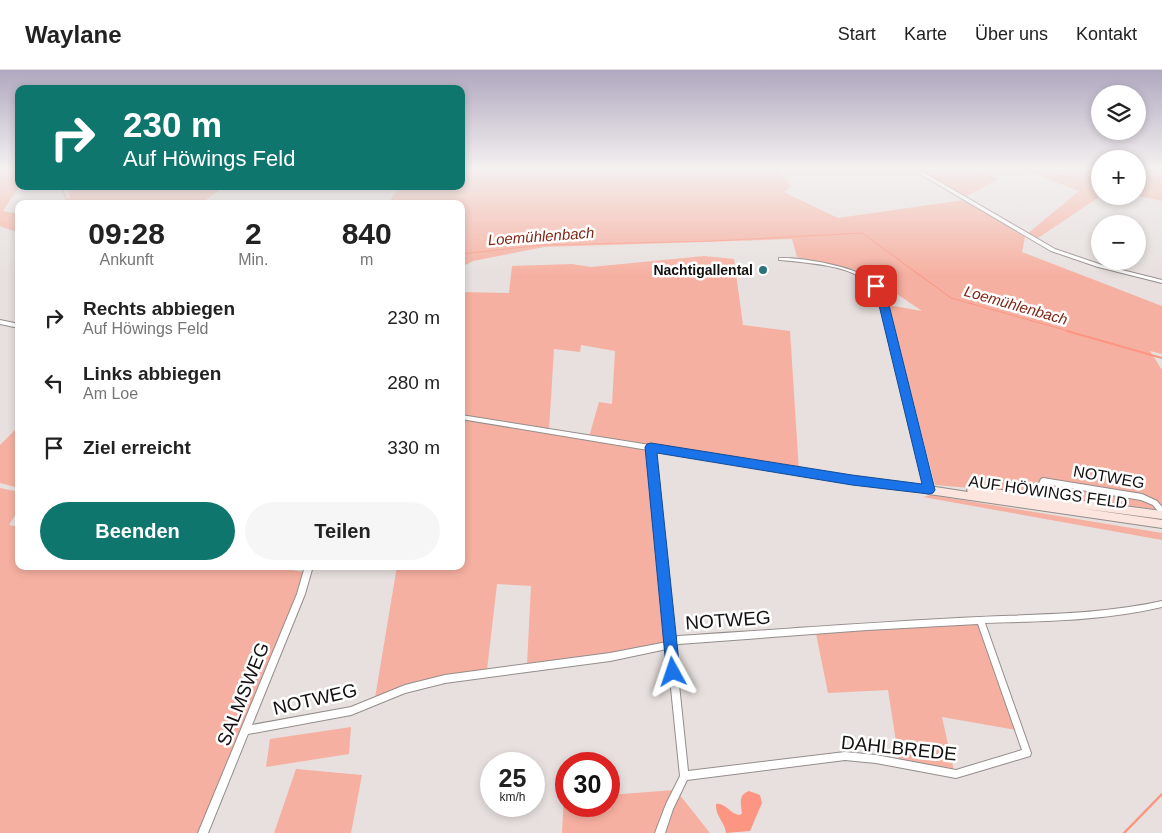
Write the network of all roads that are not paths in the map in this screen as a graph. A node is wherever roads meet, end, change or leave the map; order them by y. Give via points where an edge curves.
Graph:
1 (973, 204) edge
2 (781, 259) dead end
3 (1162, 282) edge
4 (0, 322) edge
5 (15, 325) edge
6 (465, 418) edge
7 (651, 447) junction
8 (929, 490) junction
9 (1048, 503) junction
10 (1162, 514) edge
11 (1157, 523) edge
12 (308, 570) edge
13 (1162, 604) edge
14 (980, 620) junction
15 (670, 642) junction
16 (246, 730) junction
17 (684, 776) junction
18 (204, 833) edge
19 (660, 833) edge

1 - 3 street via 1053,250
2 - 8 street via 813,262 858,274 876,286 883,301
4 - 5 street
6 - 7 street, AUF HÖWINGS FELD
7 - 8 street, AUF HÖWINGS FELD
7 - 15 street
8 - 9 main road, AUF HÖWINGS FELD via 963,490
9 - 10 main road, AUF HÖWINGS FELD
9 - 10 street, NOTWEG via 1041,485 1043,482 1142,497 1155,503
9 - 11 main road, AUF HÖWINGS FELD
12 - 16 street, SALMSWEG
13 - 14 street, NOTWEG via 1092,617
14 - 15 street, NOTWEG
14 - 17 street, DAHLBREDE via 1028,753 956,774 845,756
15 - 16 street, NOTWEG via 666,646 610,657 444,679 405,689 352,711
15 - 17 street
16 - 18 street, SALMSWEG
17 - 19 street

